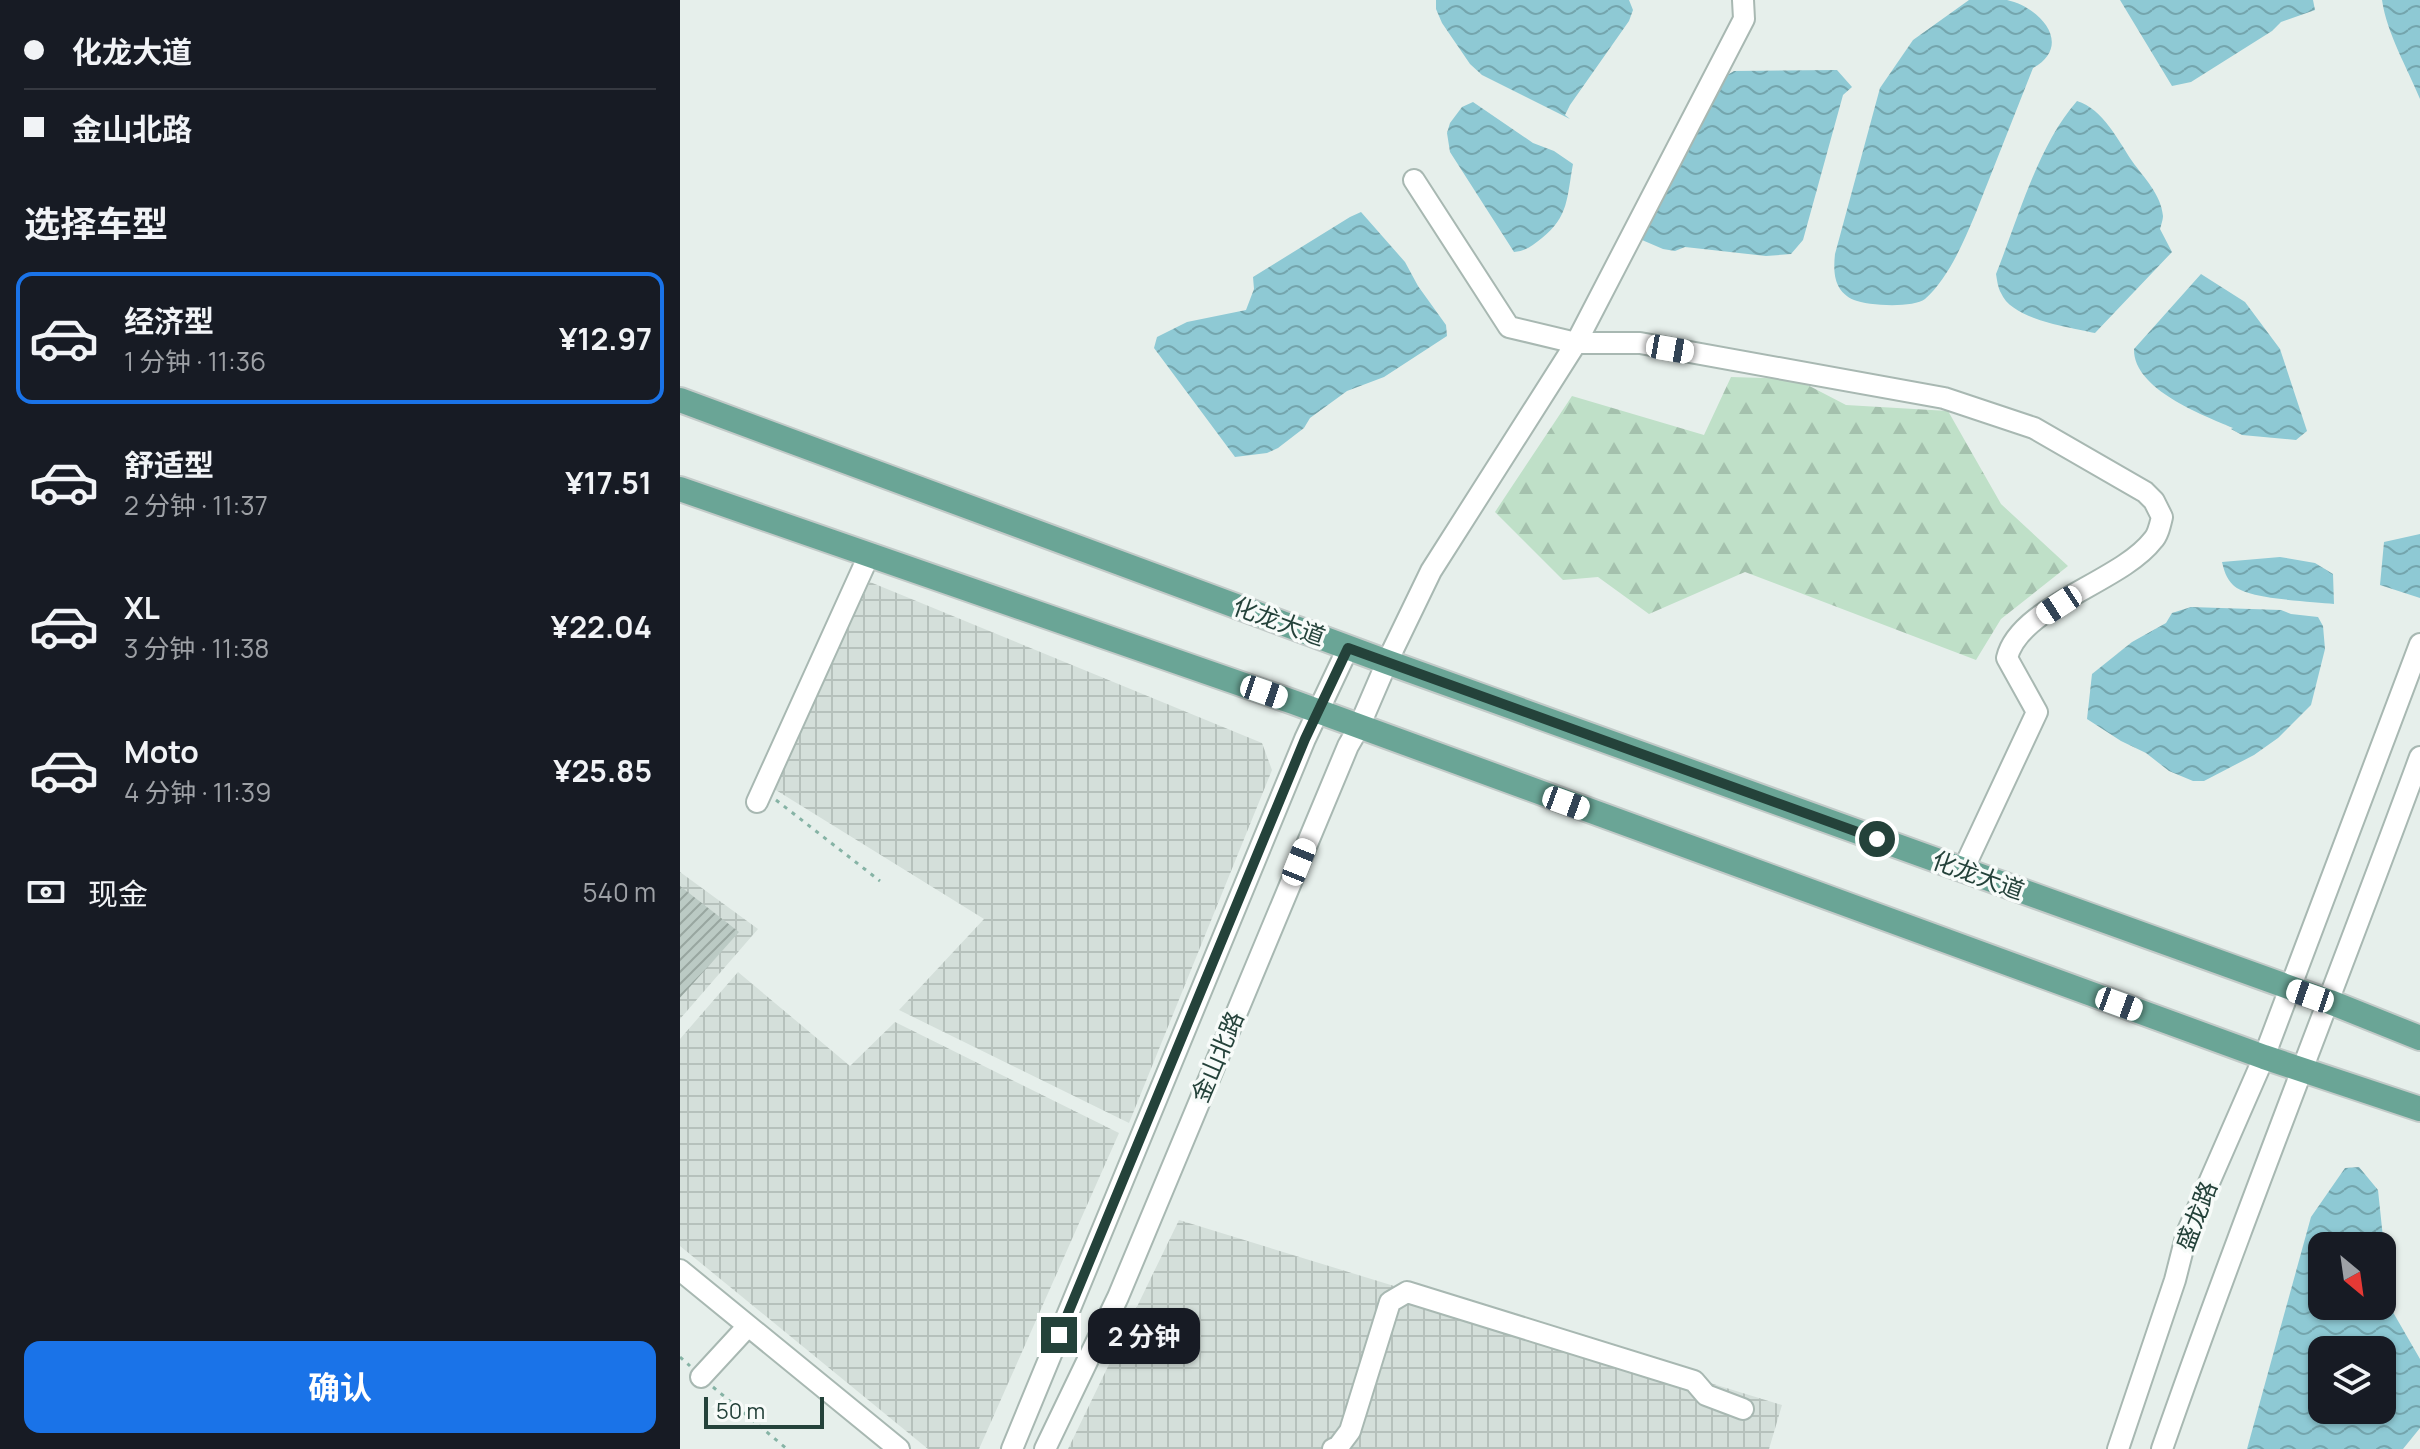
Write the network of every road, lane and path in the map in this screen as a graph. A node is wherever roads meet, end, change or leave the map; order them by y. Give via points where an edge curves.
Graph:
1 (1743, 0) edge
2 (1414, 180) dead end
3 (1576, 343) junction
4 (680, 400) edge
5 (680, 489) edge
6 (869, 555) junction
7 (2420, 644) edge
8 (1348, 648) junction
9 (1387, 662) junction
10 (1317, 711) junction
11 (1359, 727) junction
12 (2420, 757) edge
13 (759, 796) joint
14 (1963, 870) junction
15 (880, 881) dead end
16 (2290, 989) junction
17 (2330, 1002) junction
18 (2420, 1038) edge
19 (2264, 1057) junction
20 (2304, 1070) junction
21 (2420, 1109) edge
22 (680, 1270) edge
23 (748, 1326) junction
24 (680, 1357) edge
25 (701, 1377) junction
26 (1743, 1409) dead end
27 (787, 1449) edge
28 (899, 1449) edge
29 (1012, 1449) edge
30 (1045, 1449) edge
31 (1333, 1449) edge
32 (2118, 1449) edge
33 (2162, 1449) edge

1 - 3 street, 金山北路 via 1744,19
2 - 3 street via 1509,327
3 - 9 street, 金山北路 via 1431,571
3 - 14 street via 1640,343 1944,398 2034,428 2154,501 2162,517 2155,539 2033,621 2010,645 2007,658 2037,712
4 - 8 main road, 化龙大道
5 - 6 main road
6 - 10 main road
6 - 13 street
7 - 16 street, 盛龙路
8 - 9 main road, 化龙大道
8 - 10 street, 金山北路
9 - 11 street, 金山北路
9 - 14 main road, 化龙大道
10 - 11 main road
10 - 29 street, 金山北路
11 - 19 main road
11 - 30 street, 金山北路 via 1118,1297
12 - 17 street, 盛龙路
13 - 15 path
14 - 16 main road, 化龙大道
16 - 17 main road, 化龙大道
16 - 19 street, 盛龙路
17 - 18 main road, 化龙大道
17 - 20 street, 盛龙路
19 - 20 main road
19 - 32 street, 盛龙路 via 2187,1233
20 - 21 main road
20 - 33 street, 盛龙路
22 - 23 street
23 - 25 street
23 - 28 street
24 - 25 path
25 - 27 path
26 - 31 street via 1706,1395 1694,1381 1407,1292 1390,1302 1350,1431

